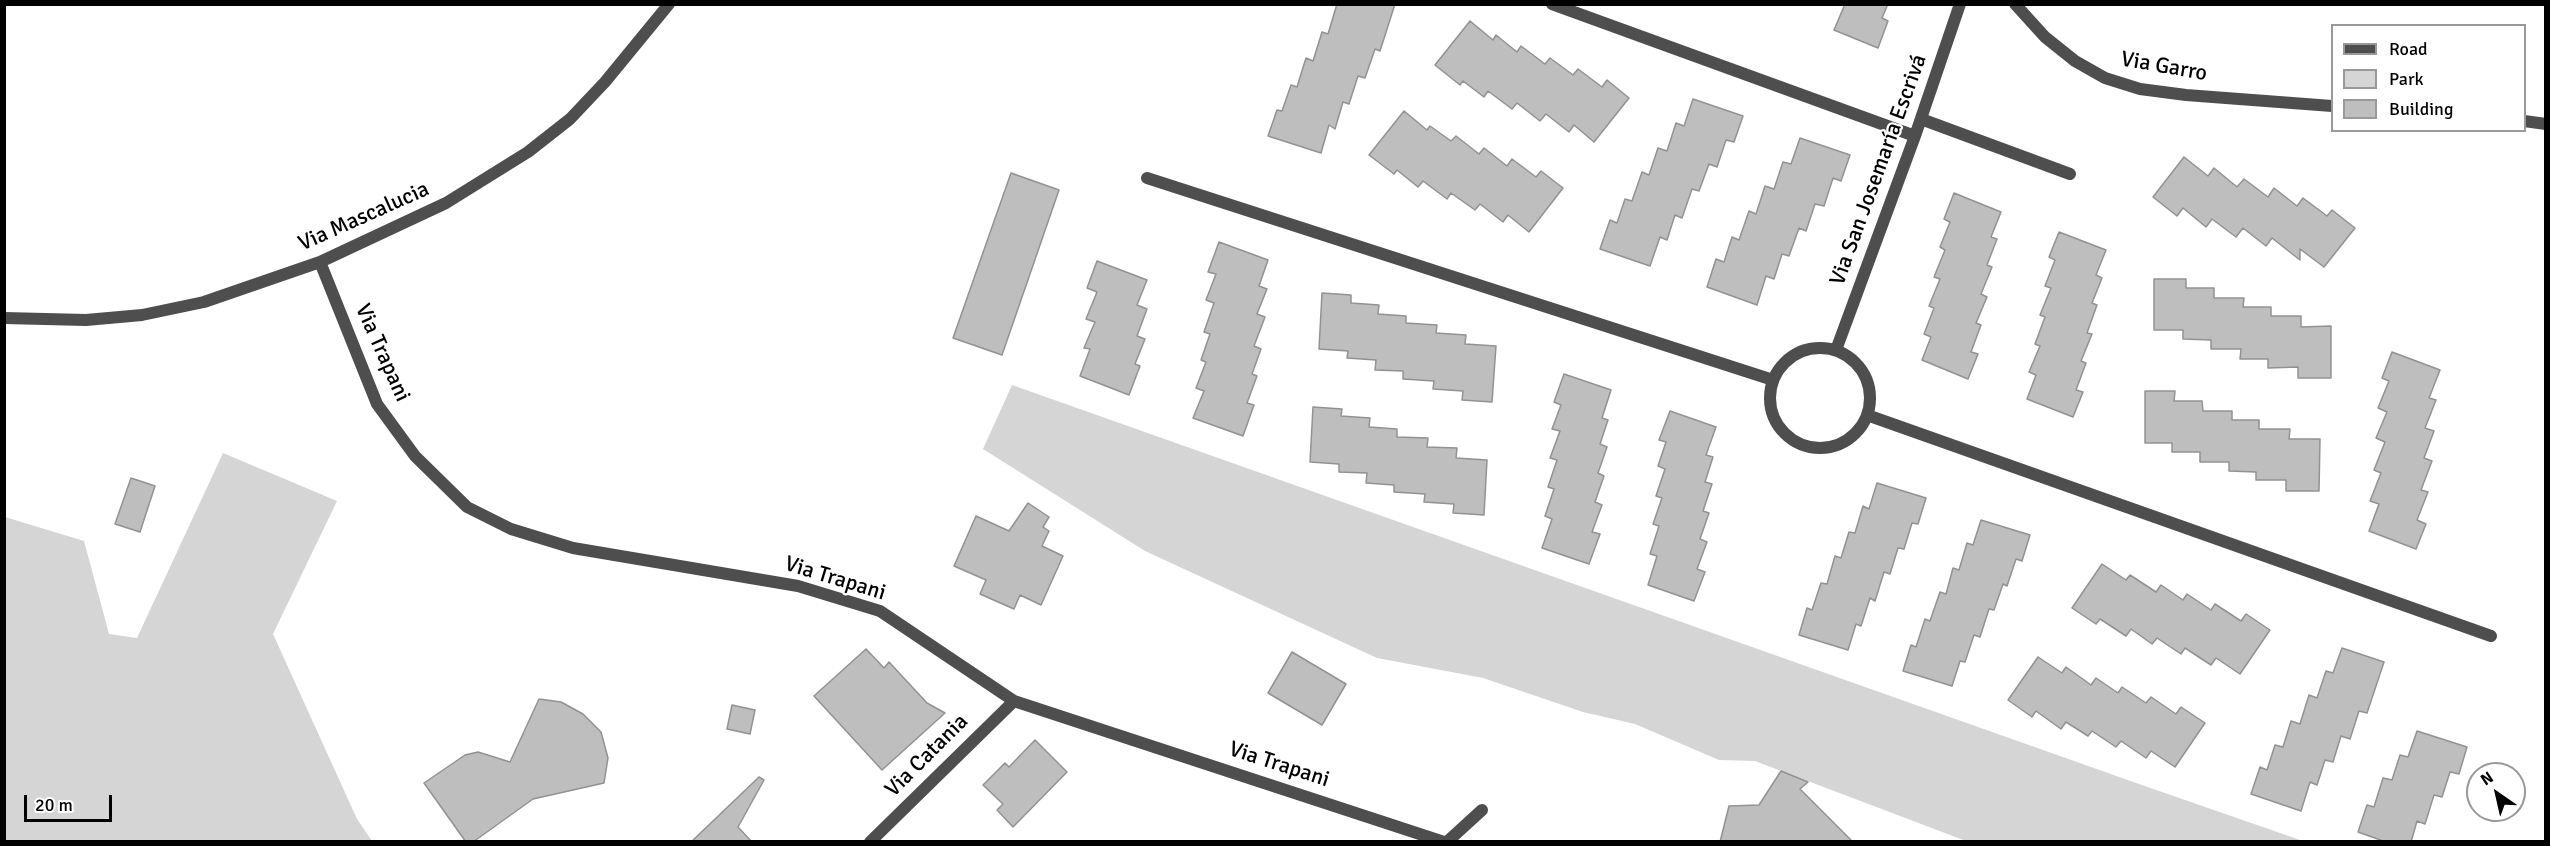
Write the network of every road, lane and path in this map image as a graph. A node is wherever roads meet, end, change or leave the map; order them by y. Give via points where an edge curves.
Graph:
1 (669, 4) edge
2 (1552, 4) edge
3 (1960, 4) edge
4 (2015, 4) edge
5 (2331, 106) edge
6 (1921, 119) junction
7 (2526, 121) edge
8 (2546, 124) edge
9 (1915, 136) junction
10 (2070, 174) dead end
11 (1147, 178) dead end
12 (320, 262) junction
13 (4, 318) edge
14 (1836, 350) junction
15 (1773, 380) junction
16 (1867, 415) junction
17 (2491, 636) dead end
18 (1014, 701) junction
19 (1482, 810) dead end
20 (870, 842) edge
21 (1446, 842) edge

1 - 12 street, Via Mascalucia via 570,119 528,152 446,203
2 - 9 street
3 - 6 street, Via San Josemaría Escrivá
4 - 5 street, Via Garro via 2045,37 2105,78 2140,89 2186,95
6 - 9 street, Via San Josemaría Escrivá
6 - 10 street
7 - 8 street
9 - 14 street, Via San Josemaría Escrivá
11 - 15 street
12 - 13 street, Via Mascalucia via 204,302 142,315 86,321
12 - 18 street, Via Trapani via 377,404 416,456 467,507 511,530 573,548 798,586 880,611
14 - 15 street via 1810,348 1798,352
14 - 16 street via 1853,360 1865,376 1870,395
15 - 16 street via 1771,413 1783,433 1802,446 1824,449 1846,442
16 - 17 street
18 - 20 street, Via Catania
18 - 21 street, Via Trapani
19 - 21 street

